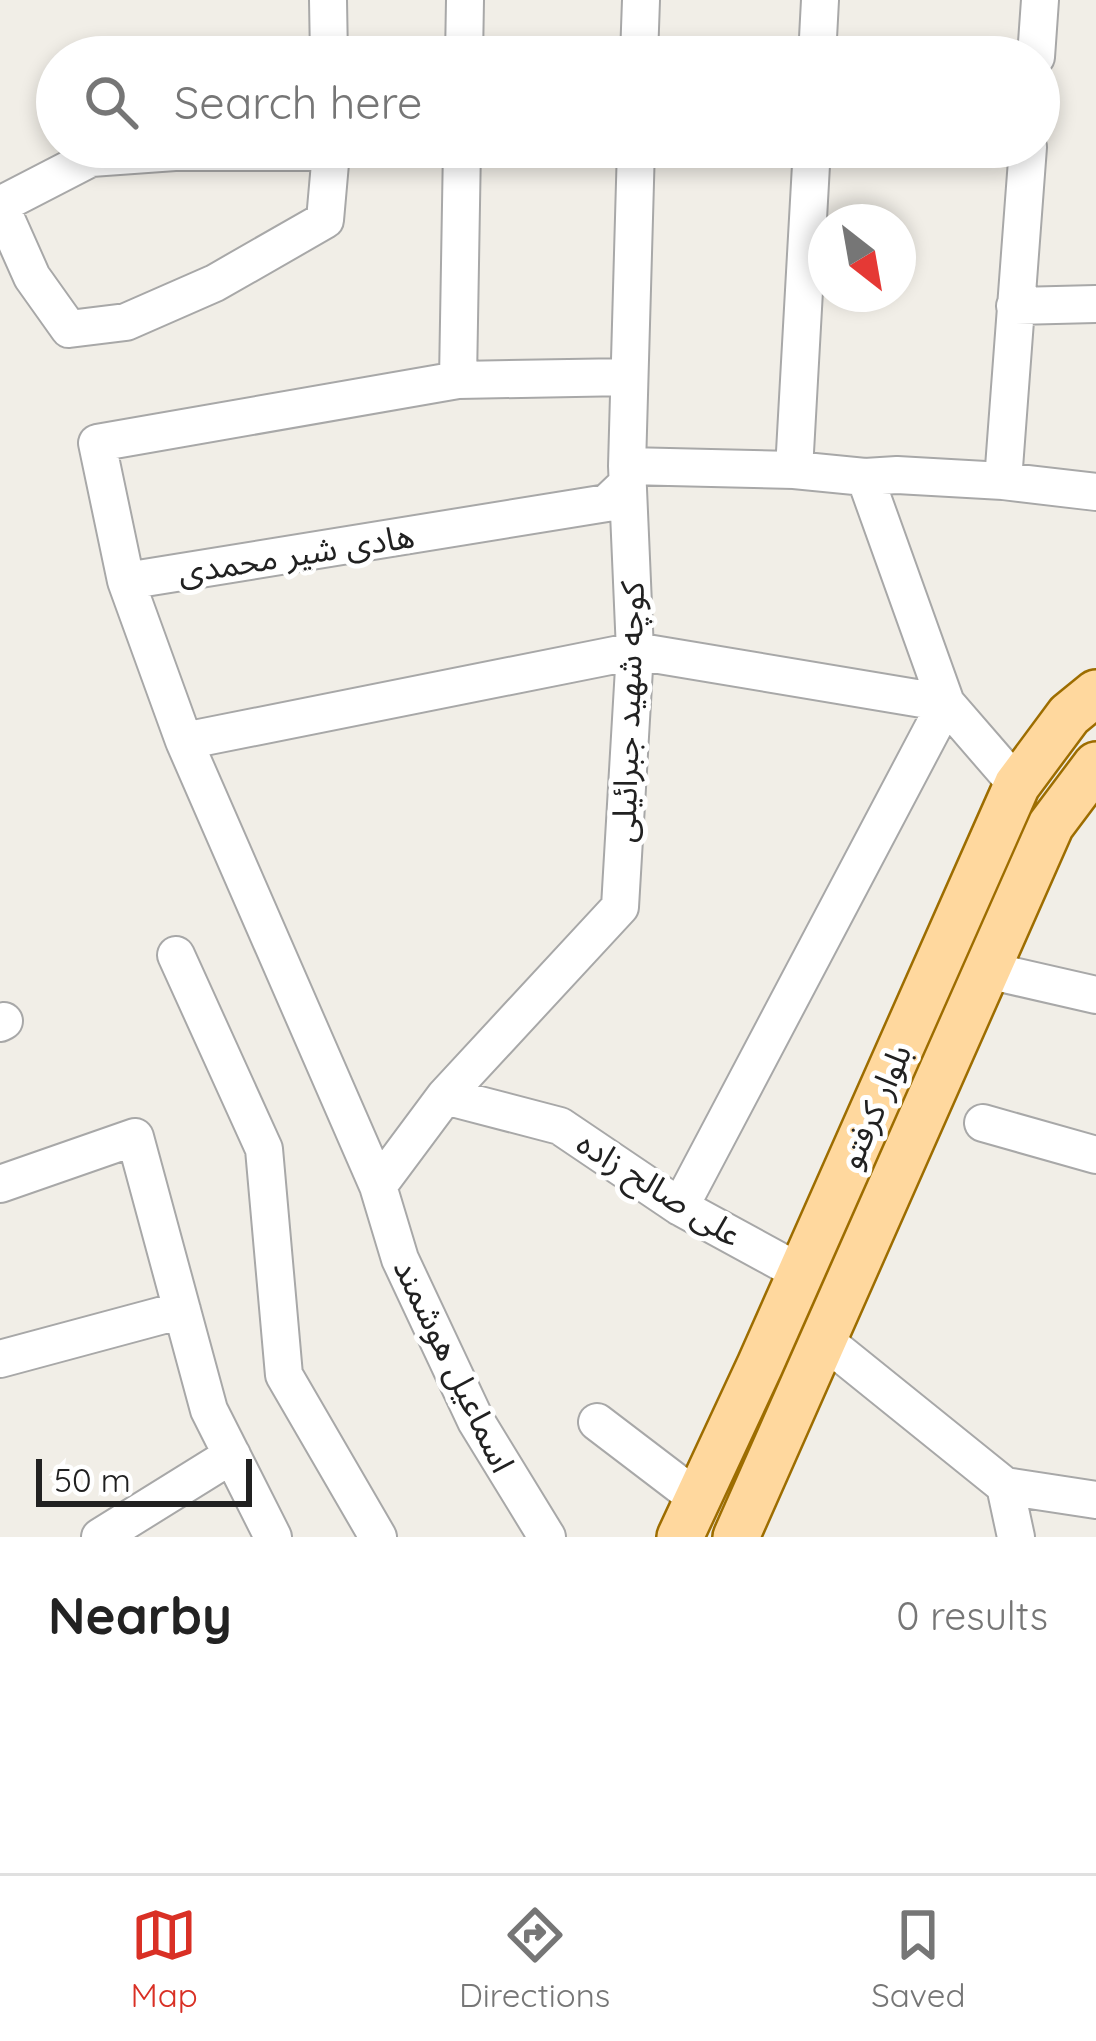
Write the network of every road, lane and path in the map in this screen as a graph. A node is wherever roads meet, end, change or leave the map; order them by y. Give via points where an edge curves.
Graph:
1 (328, 0) edge
2 (465, 0) edge
3 (641, 0) edge
4 (820, 0) edge
5 (1040, 0) edge
6 (329, 36) edge
7 (464, 36) edge
8 (640, 36) edge
9 (818, 36) edge
10 (1037, 36) edge
11 (72, 168) edge
12 (329, 168) edge
13 (462, 168) edge
14 (635, 168) edge
15 (811, 168) edge
16 (1026, 168) edge
17 (1096, 304) edge
18 (1015, 306) junction
19 (629, 377) junction
20 (458, 380) junction
21 (794, 470) junction
22 (628, 475) junction
23 (865, 477) junction
24 (1003, 481) junction
25 (1096, 492) edge
26 (126, 581) junction
27 (635, 651) junction
28 (1096, 693) edge
29 (946, 703) junction
30 (184, 741) junction
31 (1096, 765) edge
32 (1017, 785) junction
33 (176, 955) dead end
34 (987, 970) junction
35 (1096, 994) edge
36 (445, 1096) junction
37 (983, 1123) dead end
38 (1096, 1155) edge
39 (0, 1184) edge
40 (378, 1186) junction
41 (680, 1207) junction
42 (801, 1273) junction
43 (182, 1310) junction
44 (824, 1340) junction
45 (0, 1359) edge
46 (597, 1423) dead end
47 (232, 1455) junction
48 (1005, 1486) junction
49 (1096, 1500) edge
50 (688, 1518) edge
51 (100, 1537) edge
52 (273, 1537) edge
53 (378, 1537) edge
54 (548, 1537) edge
55 (736, 1537) edge
56 (1016, 1537) edge

1 - 6 street
2 - 7 street
3 - 8 street
4 - 9 street
5 - 10 street
11 - 12 street via 0,205 32,277 70,329 126,322 325,220
13 - 20 street
14 - 19 street, کوچه شهید جبرائیلی
15 - 21 street
16 - 18 street
17 - 18 street
18 - 24 street
19 - 20 street
19 - 22 street, کوچه شهید جبرائیلی
20 - 26 street via 97,443
21 - 22 street, هادی شیر محمدی
21 - 23 street, هادی شیر محمدی
22 - 26 street, هادی شیر محمدی via 607,503
22 - 27 street, کوچه شهید جبرائیلی
23 - 24 street, هادی شیر محمدی
23 - 29 street
24 - 25 street, هادی شیر محمدی
26 - 30 street, هادی شیر محمدی
27 - 29 street
27 - 30 street
27 - 36 street, کوچه شهید جبرائیلی via 620,908
28 - 32 main road, بلوار کرفتو
29 - 32 street
29 - 41 street
30 - 40 street, هادی شیر محمدی
31 - 34 main road, بلوار کرفتو via 1052,825
32 - 42 main road, بلوار کرفتو
33 - 53 street via 264,1149 284,1375
34 - 35 street
34 - 44 main road, بلوار کرفتو
36 - 40 street, کوچه شهید جبرائیلی
36 - 41 street, علی صالح زاده via 560,1126
37 - 38 street
39 - 43 street via 134,1137
40 - 54 street, اسماعیل هوشمند via 400,1259 476,1421
41 - 42 street, علی صالح زاده
42 - 50 main road, بلوار کرفتو
43 - 45 street
43 - 47 street via 209,1410
44 - 48 street
44 - 55 main road, بلوار کرفتو
46 - 50 street
47 - 51 street
47 - 52 street
48 - 49 street
48 - 56 street

